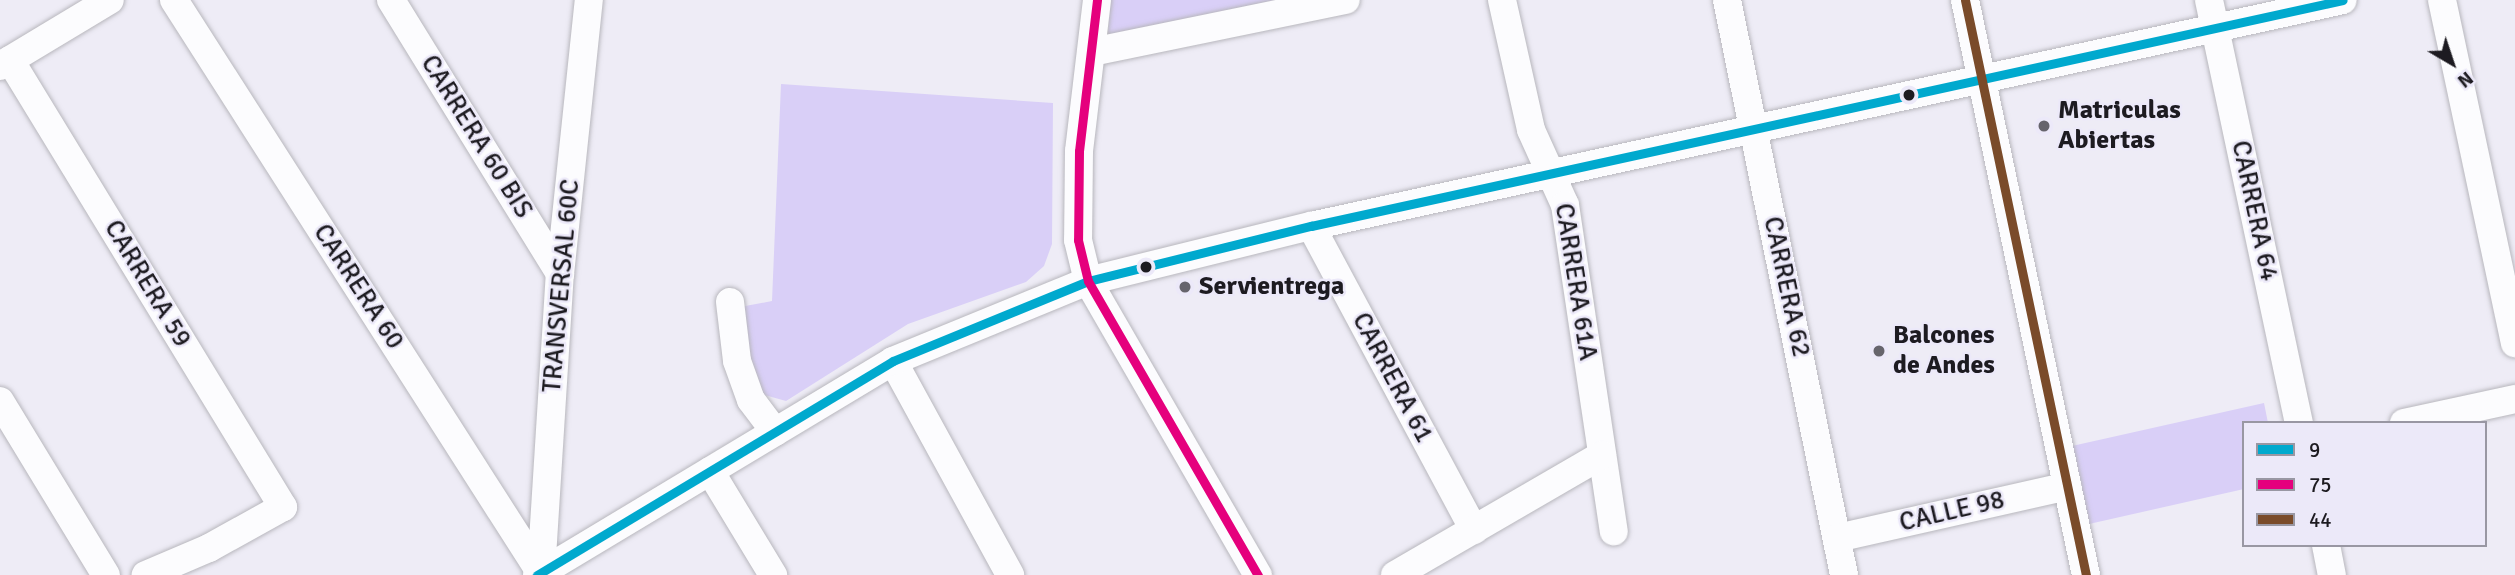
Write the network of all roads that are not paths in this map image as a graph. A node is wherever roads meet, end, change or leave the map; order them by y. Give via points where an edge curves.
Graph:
1 (110, 0) edge
2 (174, 0) edge
3 (391, 0) edge
4 (589, 0) edge
5 (1097, 0) edge
6 (1346, 0) edge
7 (1502, 0) edge
8 (1727, 0) edge
9 (1965, 0) edge
10 (2209, 0) edge
11 (2343, 0) edge
12 (2442, 0) edge
13 (2215, 28) junction
14 (1092, 52) junction
15 (5, 63) edge
16 (1981, 79) junction
17 (1754, 129) junction
18 (1553, 172) junction
19 (1311, 226) junction
20 (561, 274) junction
21 (1088, 281) junction
22 (730, 302) dead end
23 (2515, 343) edge
24 (893, 361) junction
25 (2515, 399) edge
26 (0, 401) edge
27 (2300, 421) edge
28 (2413, 421) edge
29 (775, 432) junction
30 (1602, 455) junction
31 (710, 471) junction
32 (2067, 486) junction
33 (1474, 530) junction
34 (1614, 531) dead end
35 (1837, 538) junction
36 (2326, 547) edge
37 (540, 574) edge
38 (106, 575) edge
39 (146, 575) edge
40 (773, 575) edge
41 (1010, 575) edge
42 (1258, 575) edge
43 (1395, 575) edge
44 (1844, 575) edge
45 (2086, 575) edge
46 (2332, 575) edge

1 - 15 street
2 - 37 street, CARRERA 60
3 - 20 street, CARRERA 60 BIS
4 - 20 street, TRANSVERSAL 60C
5 - 14 street
6 - 14 street
7 - 18 street, CARRERA 61A via 1531,130
8 - 17 street, CARRERA 62
9 - 16 street
10 - 13 street, CARRERA 64
11 - 13 street
12 - 23 street
13 - 16 street
13 - 27 street, CARRERA 64
14 - 21 street via 1079,151 1077,240
15 - 39 street, CARRERA 59 via 283,507 209,548
16 - 17 street
16 - 32 street
17 - 18 street
17 - 35 street, CARRERA 62
18 - 19 street
18 - 30 street, CARRERA 61A via 1565,205
19 - 21 street
19 - 33 street, CARRERA 61
20 - 37 street, TRANSVERSAL 60C
21 - 24 street
21 - 42 street
22 - 29 street via 737,361 751,400
24 - 29 street
24 - 41 street
25 - 28 street
26 - 38 street
29 - 31 street
30 - 33 street
30 - 34 street, CARRERA 61A
31 - 37 street
31 - 40 street
32 - 35 street, CALLE 98
32 - 45 street
33 - 43 street
35 - 44 street, CARRERA 62
36 - 46 street

